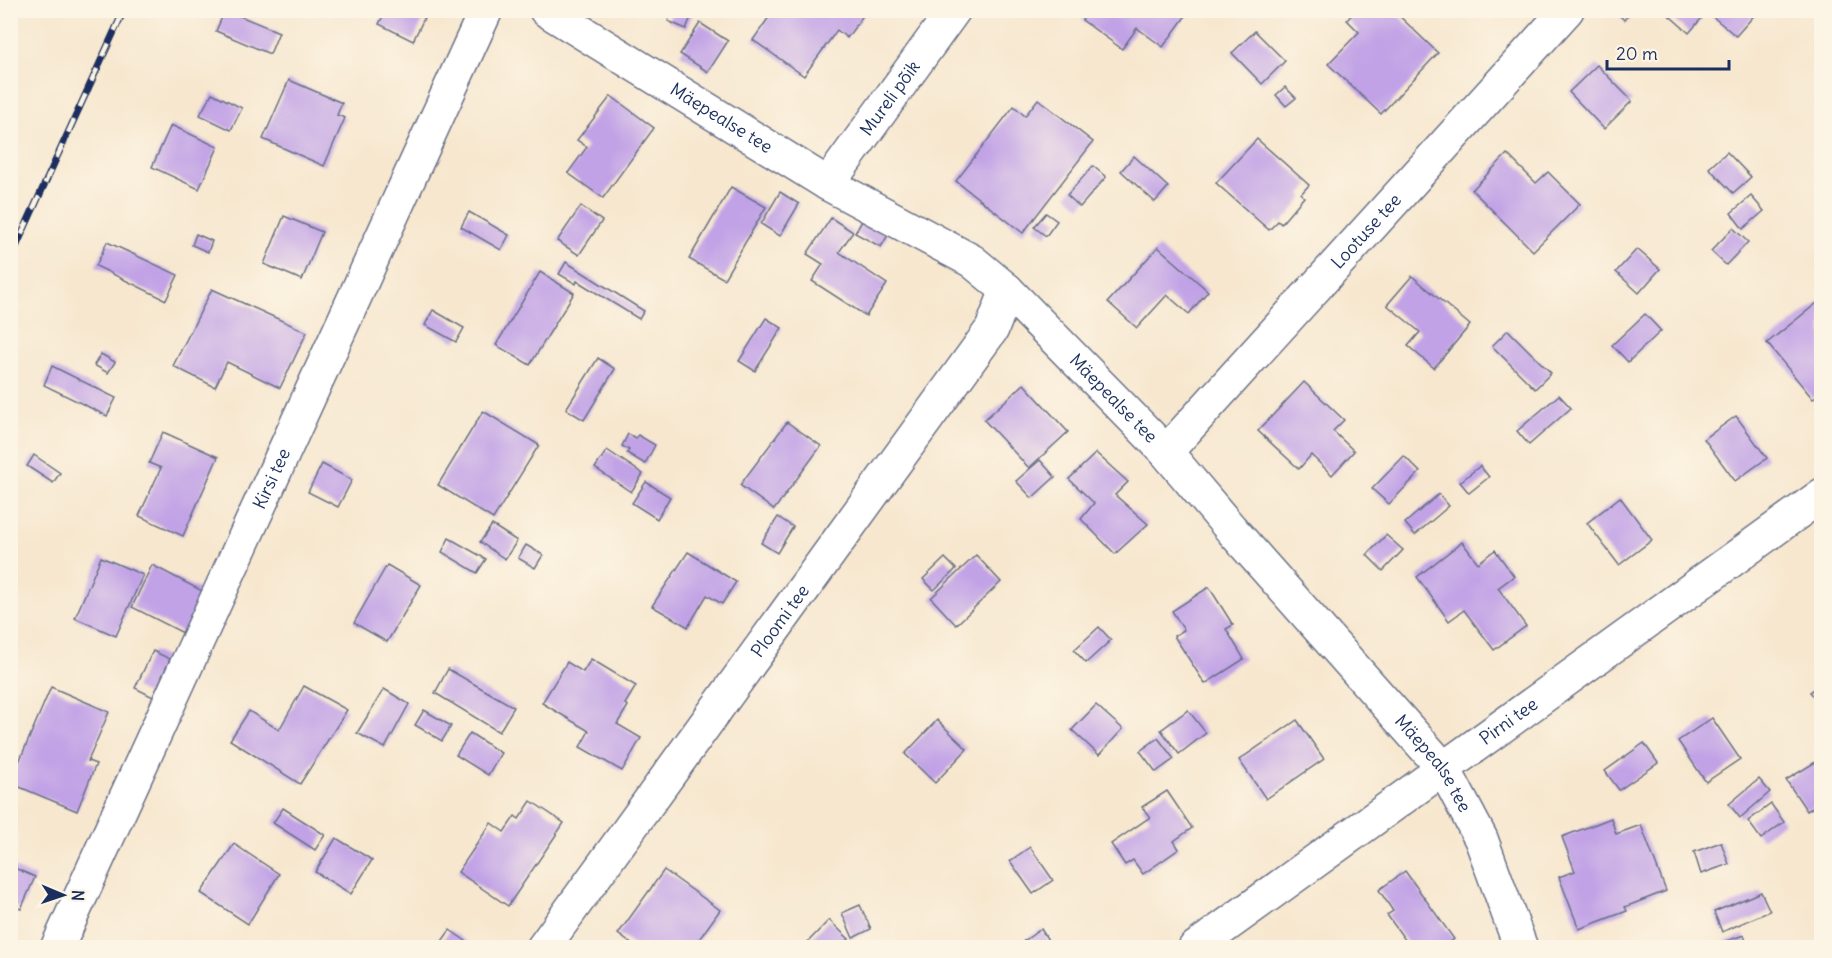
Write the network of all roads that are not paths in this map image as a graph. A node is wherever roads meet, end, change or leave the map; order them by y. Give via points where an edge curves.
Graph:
1 (486, 10) edge
2 (546, 10) edge
3 (954, 10) edge
4 (1567, 10) edge
5 (828, 184) junction
6 (1006, 290) junction
7 (1166, 452) junction
8 (1821, 495) edge
9 (1444, 769) junction
10 (57, 948) edge
11 (543, 948) edge
12 (1195, 948) edge
13 (1521, 948) edge

1 - 10 street, Kirsi tee
2 - 5 street, Mäepealse tee
3 - 5 street, Mureli põik
4 - 7 street, Lootuse tee
5 - 6 street, Mäepealse tee via 972,261
6 - 7 street, Mäepealse tee
6 - 11 street, Ploomi tee via 992,328
7 - 9 street, Mäepealse tee
8 - 9 street, Pirni tee
9 - 12 street, Pirni tee
9 - 13 street, Mäepealse tee via 1481,839

